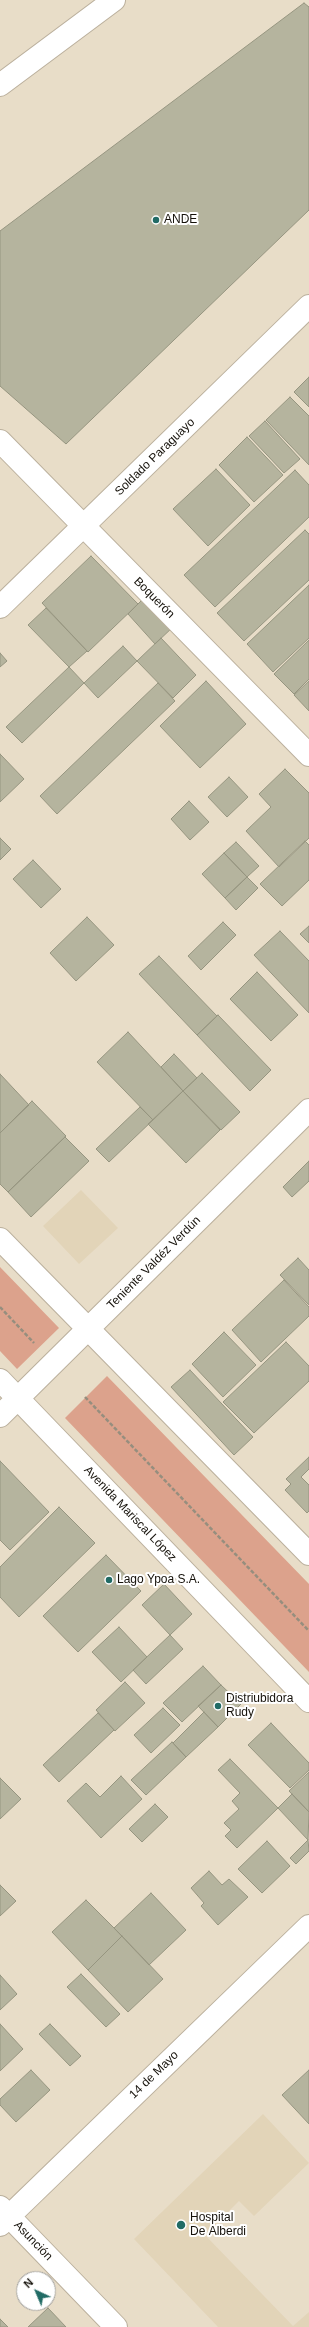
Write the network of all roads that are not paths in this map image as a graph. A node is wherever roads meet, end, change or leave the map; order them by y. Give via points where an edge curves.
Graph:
1 (114, 0) edge
2 (0, 85) edge
3 (309, 306) edge
4 (0, 441) edge
5 (84, 526) junction
6 (0, 607) edge
7 (309, 755) edge
8 (309, 1110) edge
9 (0, 1239) edge
10 (88, 1329) junction
11 (0, 1380) edge
12 (18, 1399) junction
13 (0, 1416) edge
14 (309, 1554) edge
15 (309, 1701) edge
16 (309, 1926) edge
17 (3, 2216) edge
18 (116, 2327) edge

1 - 2 street
3 - 5 street, Soldado Paraguayo
4 - 5 street, Boquerón
5 - 6 street, Soldado Paraguayo
5 - 7 street, Boquerón
8 - 10 street, Teniente Valdéz Verdún
9 - 10 street
10 - 12 street, Teniente Valdéz Verdún
10 - 14 street
11 - 12 street, Avenida Mariscal López
12 - 13 street, Teniente Valdéz Verdún
12 - 15 street, Avenida Mariscal López
16 - 17 street, 14 de Mayo
17 - 18 street, Asunción

